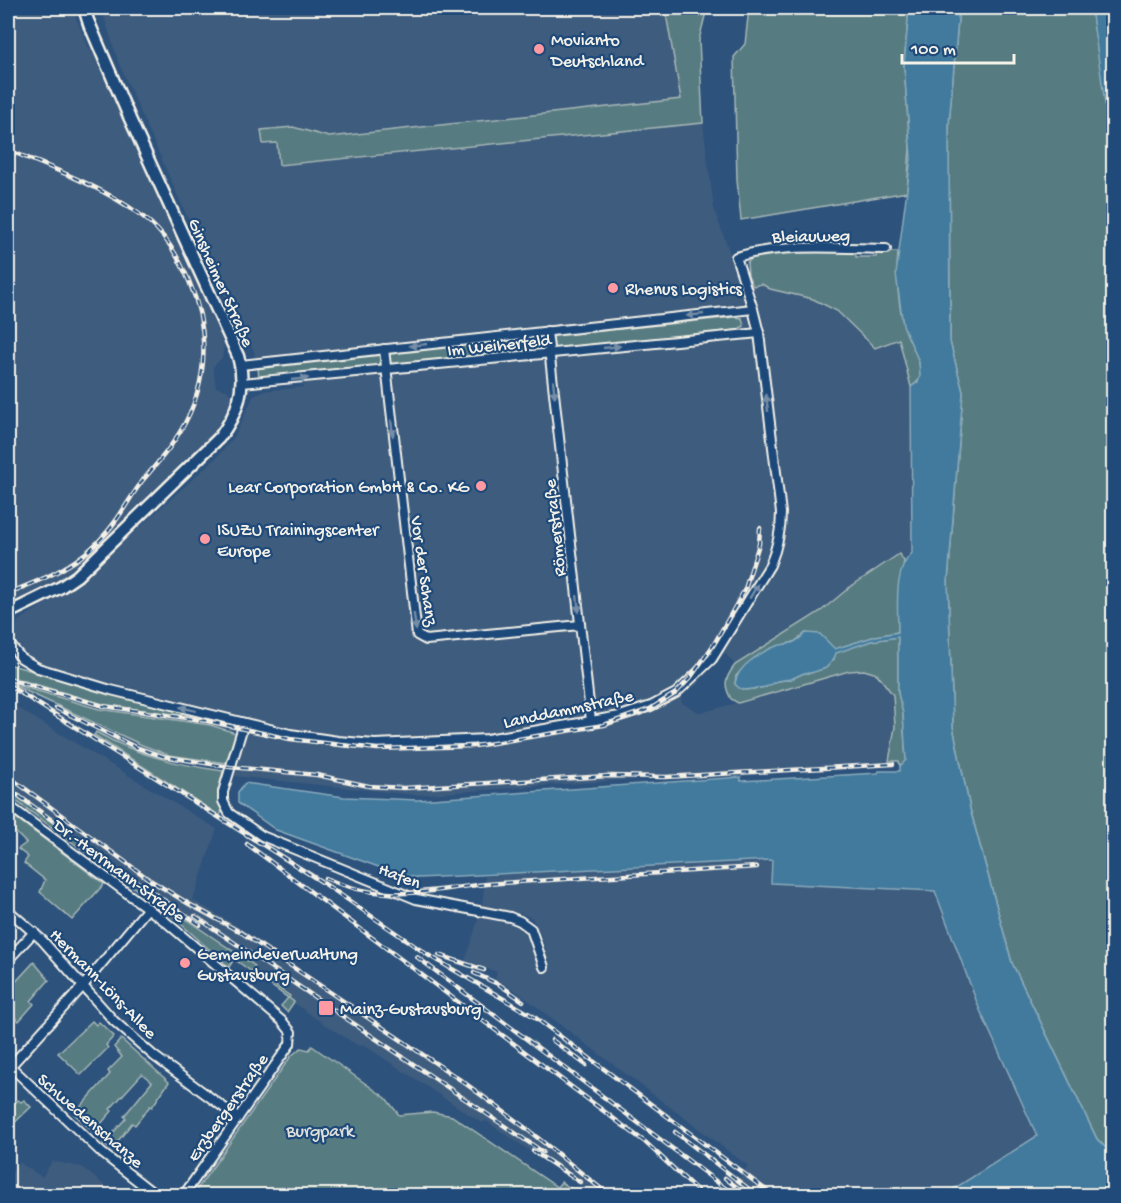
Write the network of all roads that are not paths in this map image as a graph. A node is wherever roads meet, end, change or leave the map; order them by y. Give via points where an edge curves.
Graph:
1 (84, 8) edge
2 (886, 249) dead end
3 (736, 257) joint
4 (753, 309) junction
5 (547, 331) junction
6 (759, 333) junction
7 (384, 349) junction
8 (550, 354) junction
9 (241, 365) junction
10 (387, 370) junction
11 (242, 383) junction
12 (8, 613) edge
13 (580, 625) junction
14 (8, 642) edge
15 (591, 722) junction
16 (244, 723) junction
17 (8, 805) edge
18 (148, 908) junction
19 (8, 910) edge
20 (34, 932) junction
21 (8, 960) edge
22 (544, 967) dead end
23 (83, 986) junction
24 (292, 1035) joint
25 (8, 1067) edge
26 (238, 1118) junction
27 (157, 1196) edge
28 (183, 1196) edge

1 - 9 main road, Ginsheimer Straße via 94,40
2 - 3 street, Bleiauweg via 792,248
3 - 4 street, Landdammstraße
4 -> 5 street, Im Weiherfeld
4 - 6 street, Landdammstraße
5 -> 7 street, Im Weiherfeld
5 - 8 street, Römerstraße
8 -> 6 street, Im Weiherfeld
15 -> 6 street, Landdammstraße via 651,706 694,679 724,642 770,565 781,531 781,513
7 - 9 street, Im Weiherfeld
7 - 10 street, Vor der Schanz
8 - 10 street, Im Weiherfeld
8 -> 13 street, Römerstraße
9 - 11 main road, Ginsheimer Straße
11 -> 10 street, Im Weiherfeld
10 -> 13 street, Vor der Schanz via 417,635 426,640
11 - 12 main road, Ginsheimer Straße via 234,417 211,447 77,576
13 - 15 street, Römerstraße
16 -> 14 street, Landdammstraße via 38,668 21,658
15 - 16 street, Landdammstraße via 487,739 375,744 290,734
16 - 22 street, Hafen via 223,792 229,813 262,836 404,895 520,921 531,929
17 - 18 street, Dr.-Herrmann-Straße
18 - 23 street
18 - 24 street, Dr.-Herrmann-Straße via 290,1028
19 - 20 street, Hermann-Löns-Allee
20 - 21 street
20 - 23 street, Hermann-Löns-Allee
23 - 25 street
23 - 26 street, Hermann-Löns-Allee via 114,1021 154,1056
24 - 26 street, Erzbergerstraße via 290,1044
25 - 27 street, Schwedenschanze via 102,1153
26 - 28 street, Erzbergerstraße

